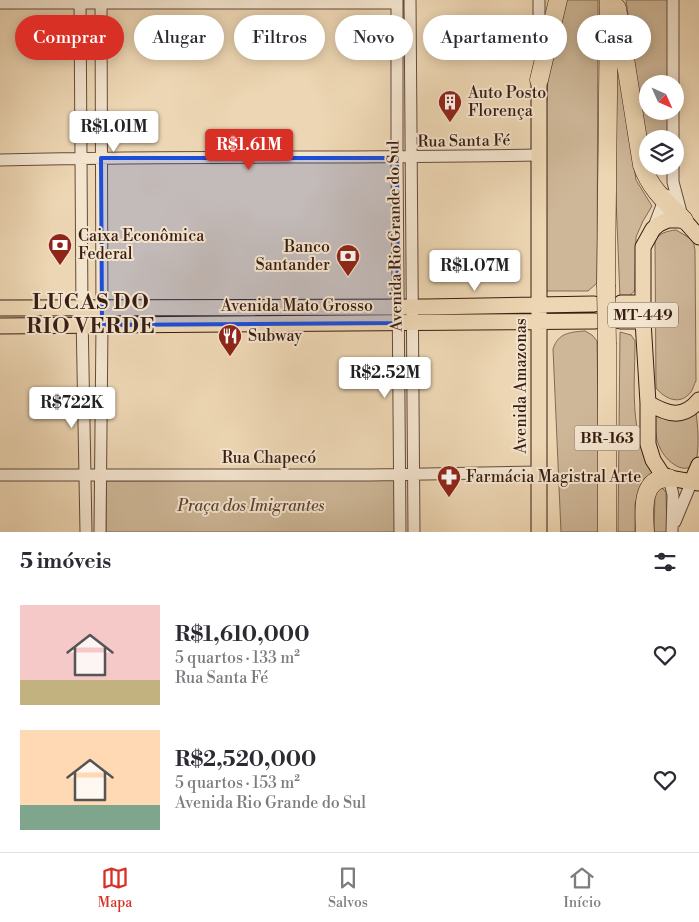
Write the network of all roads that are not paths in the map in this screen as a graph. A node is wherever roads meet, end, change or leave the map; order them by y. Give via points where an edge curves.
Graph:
1 (410, 0) edge
2 (539, 0) edge
3 (558, 0) edge
4 (609, 0) edge
5 (616, 0) edge
6 (673, 0) edge
7 (80, 1) edge
8 (101, 2) edge
9 (397, 2) edge
10 (0, 3) edge
11 (673, 75) edge
12 (539, 80) junction
13 (539, 156) junction
14 (81, 158) junction
15 (101, 158) junction
16 (396, 158) junction
17 (410, 158) junction
18 (0, 160) edge
19 (673, 175) edge
20 (673, 182) junction
21 (664, 200) junction
22 (684, 220) junction
23 (653, 229) junction
24 (699, 237) edge
25 (643, 303) junction
26 (594, 304) dead end
27 (621, 304) dead end
28 (538, 306) junction
29 (404, 307) junction
30 (0, 308) edge
31 (82, 308) junction
32 (102, 308) junction
33 (620, 321) dead end
34 (538, 322) junction
35 (595, 322) dead end
36 (643, 322) junction
37 (405, 323) junction
38 (102, 325) junction
39 (0, 326) edge
40 (82, 326) junction
41 (699, 400) edge
42 (648, 403) junction
43 (699, 465) edge
44 (539, 472) junction
45 (100, 474) junction
46 (400, 474) junction
47 (414, 474) junction
48 (0, 475) edge
49 (86, 475) junction
50 (668, 478) junction
51 (696, 482) edge
52 (672, 530) edge
53 (86, 532) edge
54 (100, 532) edge
55 (400, 532) edge
56 (414, 532) edge
57 (539, 532) edge
58 (607, 532) edge
59 (645, 532) edge

1 - 17 street, Avenida Rio Grande do Sul
2 - 12 street, Avenida Amazonas
3 - 12 highway
4 - 58 highway, BR-163, bridge
5 - 21 highway via 642,165 649,182
6 - 11 street
7 - 8 street
7 - 10 street
7 - 14 street
8 - 9 street
8 - 15 street
9 - 16 street, Avenida Rio Grande do Sul
12 - 13 main road, Avenida Amazonas
13 - 17 street, Rua Santa Fé
13 - 28 main road, Avenida Amazonas
14 - 15 street, Rua Santa Fé
14 - 18 street, Rua Santa Fé
14 - 31 street
15 - 16 street, Rua Santa Fé
15 - 32 street
16 - 17 street, Rua Santa Fé
16 - 29 street, Avenida Rio Grande do Sul
17 - 29 street, Avenida Rio Grande do Sul
19 - 20 street
20 - 21 street
20 - 22 street
21 - 22 highway
21 - 23 street
22 - 23 main road via 668,220
22 - 24 main road
23 - 25 main road, MT-449 via 643,247
25 - 27 main road
25 - 36 main road, MT-449
26 - 28 main road, Avenida Mato Grosso
28 - 29 main road, Avenida Mato Grosso
28 - 34 main road, Avenida Amazonas
29 - 32 main road, Avenida Mato Grosso
29 - 37 street, Avenida Rio Grande do Sul
30 - 31 main road, Avenida Mato Grosso
31 - 32 main road, Avenida Mato Grosso
31 - 40 street
32 - 38 street
33 - 36 main road
34 - 35 main road, Avenida Mato Grosso
34 - 37 main road, Avenida Mato Grosso
34 - 44 main road, Avenida Amazonas
36 - 42 main road, MT-449
37 - 38 main road, Avenida Mato Grosso
37 - 46 street, Avenida Rio Grande do Sul
37 - 47 street, Avenida Rio Grande do Sul
38 - 40 main road, Avenida Mato Grosso
38 - 45 street
39 - 40 main road, Avenida Mato Grosso
40 - 49 street
41 - 42 main road via 681,413 665,412
42 - 50 main road, MT-449 via 648,444 658,469
43 - 51 main road
44 - 47 street, Rua Chapecó
44 - 57 main road, Avenida Amazonas
45 - 46 street, Rua Chapecó
45 - 49 street, Rua Chapecó
45 - 54 street
46 - 47 street, Rua Chapecó
46 - 55 street, Avenida Rio Grande do Sul
47 - 56 street, Avenida Rio Grande do Sul
48 - 49 street, Rua Chapecó
49 - 53 street
50 - 51 main road
50 - 52 street via 673,495
50 - 59 highway via 654,480 648,490
51 - 52 street

